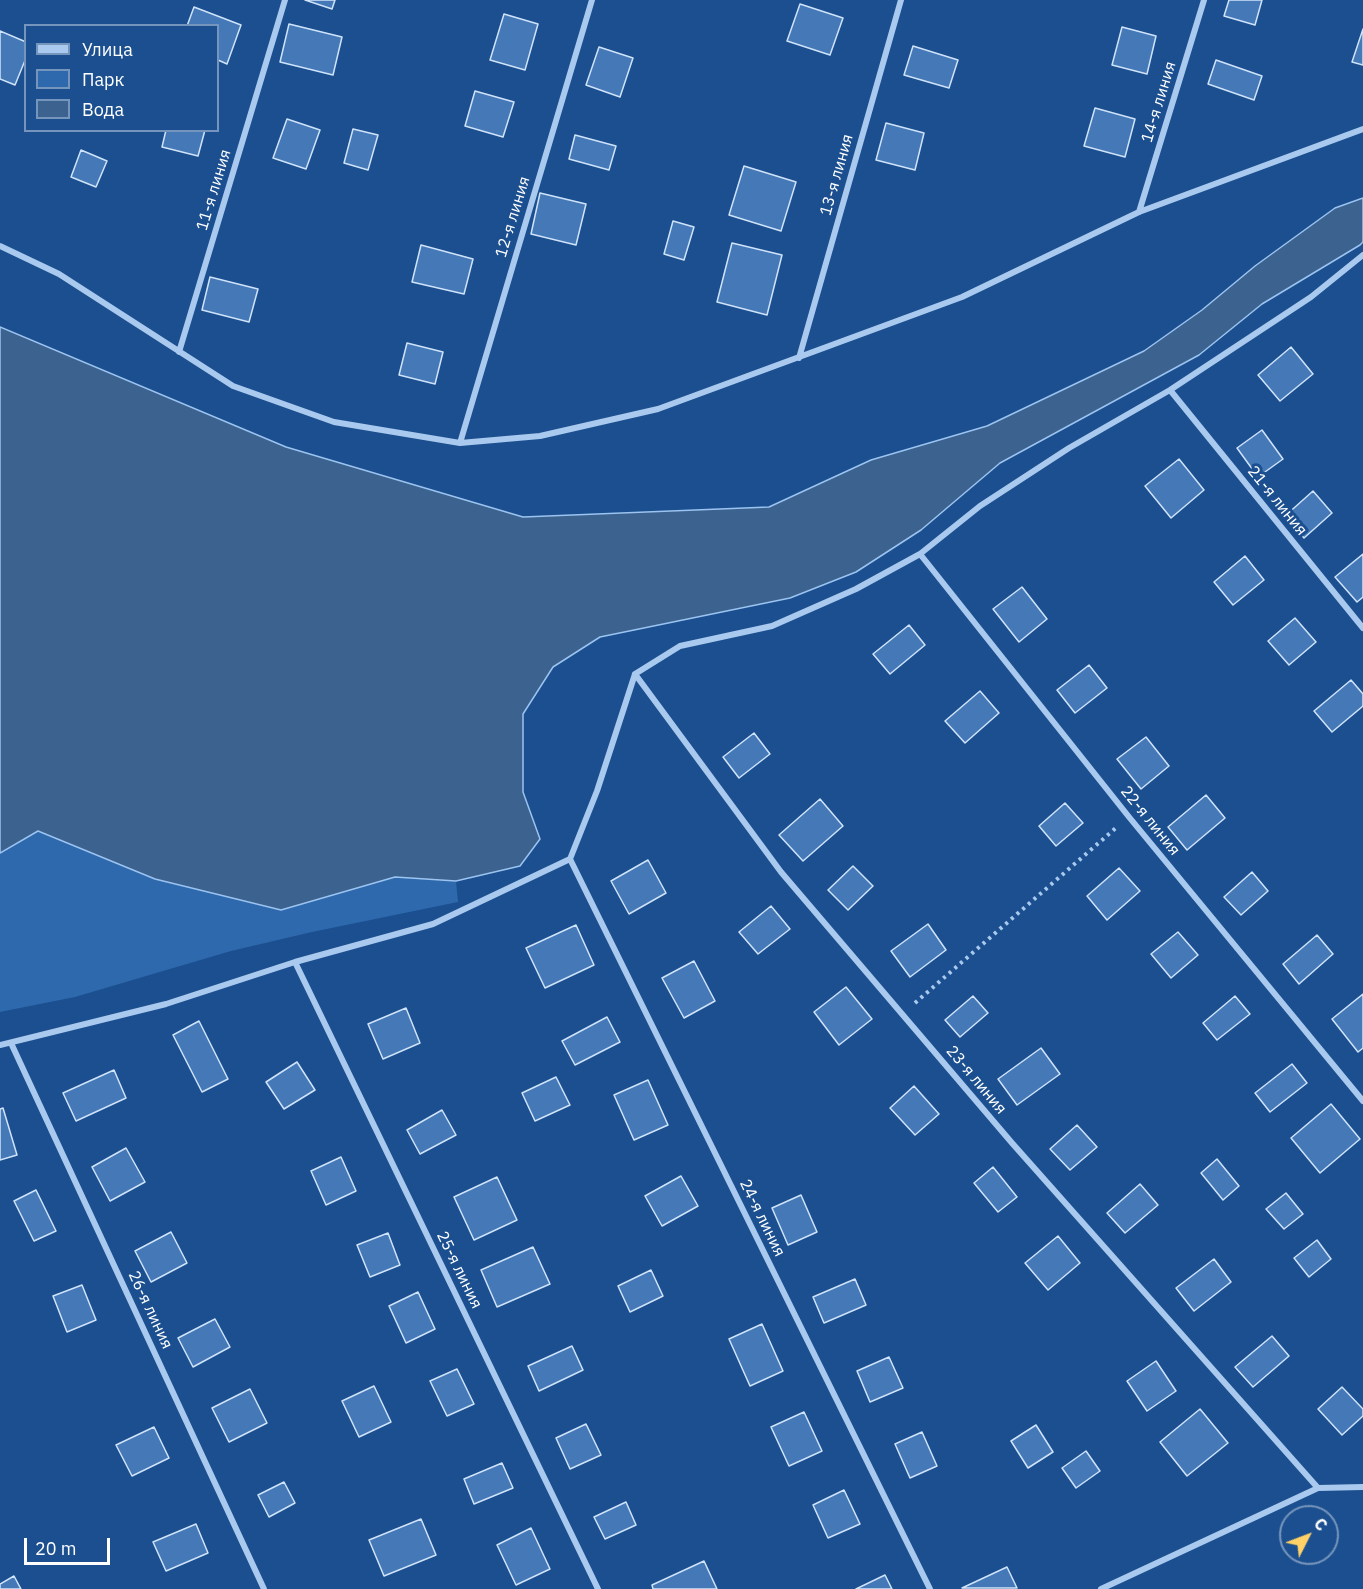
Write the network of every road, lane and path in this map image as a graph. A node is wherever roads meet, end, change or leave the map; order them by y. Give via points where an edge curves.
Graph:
1 (285, 0) edge
2 (592, 0) edge
3 (901, 0) edge
4 (1204, 0) edge
5 (1363, 129) edge
6 (1139, 212) junction
7 (0, 246) edge
8 (1363, 255) edge
9 (179, 352) junction
10 (799, 358) junction
11 (1170, 390) junction
12 (460, 443) junction
13 (920, 554) junction
14 (1363, 628) edge
15 (635, 674) junction
16 (1129, 817) junction
17 (570, 859) junction
18 (295, 962) junction
19 (902, 1014) junction
20 (11, 1043) junction
21 (0, 1045) edge
22 (1363, 1101) edge
23 (1363, 1487) edge
24 (1318, 1488) junction
25 (264, 1589) edge
26 (598, 1589) edge
27 (930, 1589) edge
28 (1101, 1589) edge

1 - 9 street, 11-я линия
2 - 12 street, 12-я линия
3 - 10 street, 13-я линия
4 - 6 street, 14-я линия
5 - 6 street
6 - 10 street via 962,297
7 - 9 street via 59,274
8 - 11 street via 1311,297
9 - 12 street via 233,386 334,422
10 - 12 street via 658,409 540,436
11 - 13 street via 1069,448 980,506
11 - 14 street, 21-я линия
13 - 15 street via 856,589 772,626 680,645
13 - 16 street, 22-я линия
15 - 17 street
15 - 19 street, 23-я линия via 781,872
16 - 19 path
16 - 22 street, 22-я линия
17 - 18 street via 433,924
17 - 27 street, 24-я линия
18 - 20 street via 166,1004
18 - 26 street, 25-я линия
19 - 24 street, 23-я линия
20 - 21 street
20 - 25 street, 26-я линия
23 - 24 street
24 - 28 street

